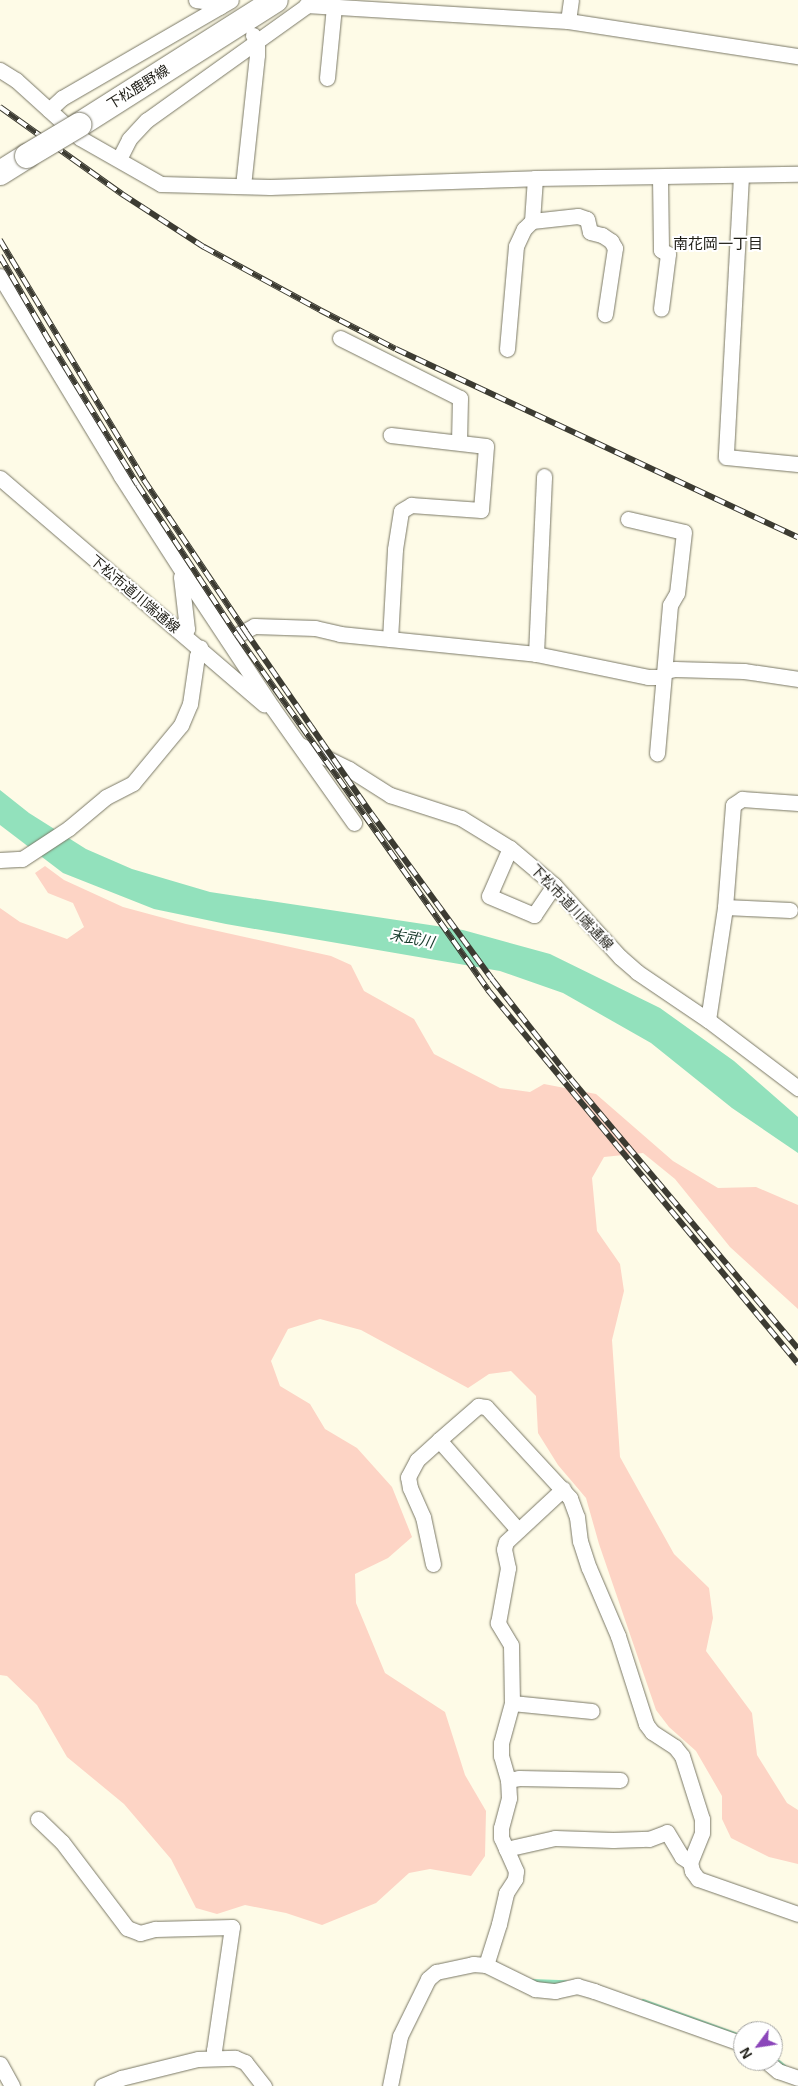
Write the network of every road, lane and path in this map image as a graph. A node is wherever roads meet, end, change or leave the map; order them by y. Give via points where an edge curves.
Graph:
1 (196, 0) edge
2 (276, 0) edge
3 (571, 0) edge
4 (310, 3) edge
5 (230, 4) edge
6 (334, 7) junction
7 (568, 21) junction
8 (255, 38) junction
9 (798, 56) edge
10 (0, 70) edge
11 (327, 78) dead end
12 (49, 110) junction
13 (119, 159) junction
14 (0, 173) edge
15 (798, 174) edge
16 (742, 176) junction
17 (660, 177) junction
18 (535, 178) junction
19 (243, 186) junction
20 (532, 221) junction
21 (0, 276) edge
22 (661, 309) dead end
23 (605, 314) dead end
24 (340, 338) dead end
25 (507, 349) dead end
26 (391, 435) dead end
27 (459, 442) junction
28 (798, 464) edge
29 (544, 476) dead end
30 (0, 478) edge
31 (628, 519) dead end
32 (184, 574) junction
33 (184, 634) junction
34 (390, 638) junction
35 (228, 640) junction
36 (200, 648) junction
37 (536, 654) junction
38 (666, 671) junction
39 (798, 679) edge
40 (272, 707) junction
41 (300, 745) junction
42 (657, 753) dead end
43 (798, 804) edge
44 (354, 822) dead end
45 (510, 848) junction
46 (0, 860) edge
47 (554, 885) junction
48 (725, 907) junction
49 (790, 910) dead end
50 (708, 1020) junction
51 (798, 1088) edge
52 (439, 1440) junction
53 (563, 1489) junction
54 (518, 1530) junction
55 (433, 1564) dead end
56 (512, 1703) junction
57 (592, 1711) dead end
58 (508, 1780) junction
59 (620, 1780) dead end
60 (38, 1819) dead end
61 (506, 1849) junction
62 (690, 1862) junction
63 (798, 1914) edge
64 (486, 1965) junction
65 (733, 2040) edge
66 (215, 2058) junction
67 (0, 2064) edge
68 (778, 2071) edge
69 (798, 2078) edge
70 (12, 2086) edge
71 (102, 2086) edge
72 (264, 2086) edge
73 (390, 2086) edge

1 - 5 street
2 - 14 main road, 下松鹿野線, bridge
3 - 7 street
4 - 6 street
4 - 8 street
5 - 12 street via 62,98
6 - 7 street
6 - 11 street
7 - 9 street
8 - 13 street via 147,120 129,139
8 - 19 street
10 - 12 street
12 - 13 street via 80,138
13 - 19 street via 161,184
15 - 16 street
16 - 17 street
16 - 28 street via 726,457
17 - 18 street
17 - 22 street via 661,250 668,254
18 - 19 street
18 - 20 street
20 - 23 street via 578,216 587,220 590,232 611,241 615,248
20 - 25 street via 516,246
21 - 32 street
24 - 27 street via 460,398
26 - 27 street
27 - 34 street via 486,446 482,510 411,504 401,511 395,549
29 - 37 street
30 - 33 street, 下松市道川端通線
31 - 38 street via 684,532 677,593 670,606
32 - 33 street via 187,629
32 - 35 street
33 - 36 street, 下松市道川端通線
34 - 35 street via 340,634 315,628 254,626
34 - 37 street
35 - 40 street
36 - 40 street, 下松市道川端通線
36 - 46 street via 190,704 181,726 133,783 106,797 22,859
37 - 38 street via 648,677 660,677
38 - 39 street via 744,671
38 - 42 street
40 - 41 street
41 - 44 street
41 - 45 street, 下松市道川端通線 via 349,769 390,795 461,818
43 - 48 street via 742,799 733,805
45 - 47 street, 下松市道川端通線
45 - 47 street via 489,896 534,915
47 - 50 street, 下松市道川端通線 via 637,972
48 - 49 street
48 - 50 street
50 - 51 street, 下松市道川端通線
52 - 53 street via 478,1406 486,1407
52 - 54 street
52 - 55 street via 417,1460 408,1477 423,1517
53 - 54 street
53 - 62 street via 577,1517 580,1541 589,1568 618,1636 646,1724 682,1756 702,1819 702,1833
54 - 56 street via 506,1542 504,1549 508,1568 498,1623 511,1645
56 - 57 street
56 - 58 street via 501,1756
58 - 59 street
58 - 61 street via 509,1798 501,1828
60 - 66 street via 62,1842 127,1928 140,1933 154,1929 232,1927
61 - 62 street via 555,1838 649,1839 667,1832 682,1857
61 - 64 street via 516,1871 515,1879 506,1893
62 - 63 street via 698,1879
64 - 65 street via 535,1989 586,1988
64 - 73 street via 453,1967 436,1972 428,1979 400,2036
66 - 71 street via 198,2059 121,2078
66 - 72 street via 234,2058 245,2062
67 - 70 street
68 - 69 street

